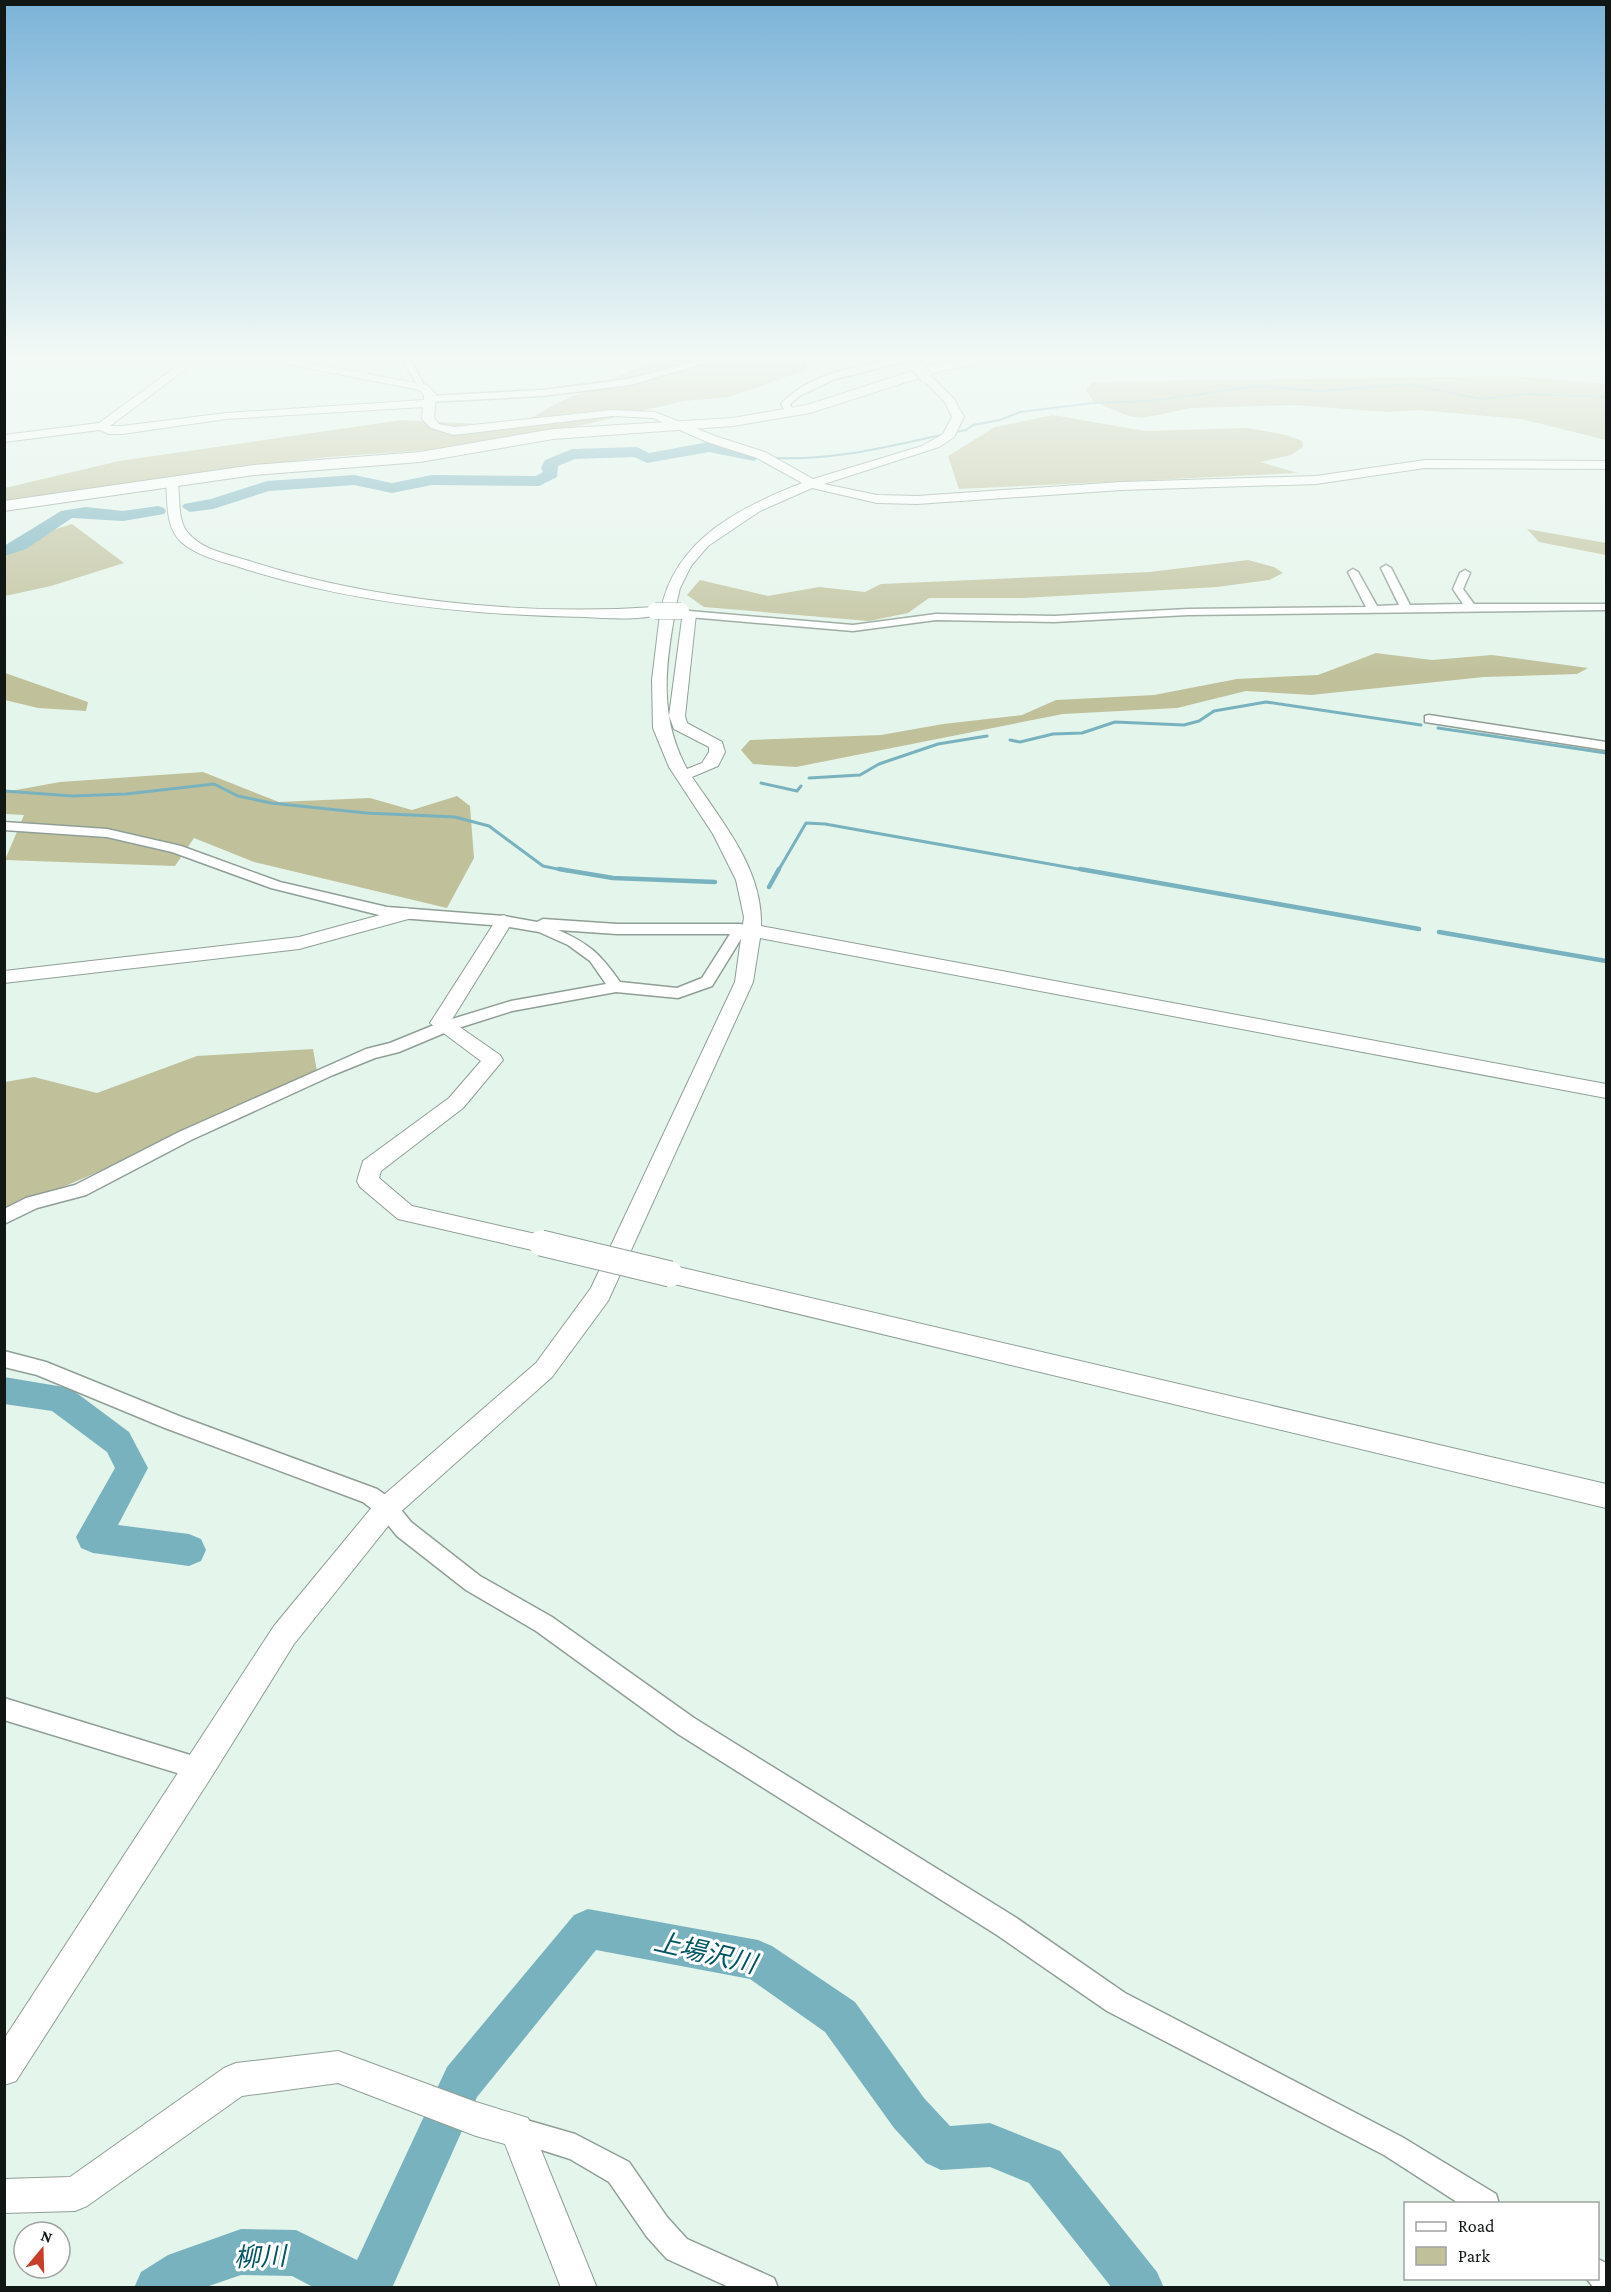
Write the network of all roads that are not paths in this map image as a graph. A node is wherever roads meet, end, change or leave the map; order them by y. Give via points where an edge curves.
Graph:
1 (365, 462) edge
2 (773, 462) edge
3 (881, 462) edge
4 (1606, 465) edge
5 (172, 482) junction
6 (812, 484) junction
7 (4, 506) edge
8 (1386, 568) dead end
9 (1353, 572) dead end
10 (1465, 573) dead end
11 (1470, 607) junction
12 (1606, 607) edge
13 (1406, 608) junction
14 (1373, 609) junction
15 (685, 612) junction
16 (1429, 719) dead end
17 (1606, 746) edge
18 (682, 775) junction
19 (4, 826) edge
20 (406, 914) junction
21 (504, 921) junction
22 (746, 929) junction
23 (4, 977) edge
24 (616, 987) junction
25 (444, 1027) junction
26 (1606, 1091) edge
27 (4, 1217) edge
28 (4, 1359) edge
29 (1606, 1496) edge
30 (387, 1508) junction
31 (4, 1709) edge
32 (200, 1769) junction
33 (4, 2069) edge
34 (516, 2130) junction
35 (4, 2196) edge
36 (1483, 2202) edge
37 (579, 2288) edge
38 (764, 2288) edge

1 - 5 highway via 254,470
2 - 6 street
3 - 6 street, bridge
4 - 6 street via 1425,464 1316,480 1121,486 917,500 854,496
5 - 7 highway
5 - 15 street, bridge via 175,524 185,538 221,556 320,587 393,599 551,613
6 - 18 street via 761,507 709,539 698,548 673,587 659,704 660,726
8 - 13 street
9 - 14 street
10 - 11 street via 1458,589
11 - 12 street
11 - 13 street
13 - 14 street
14 - 15 street via 1054,619 936,617 853,628
15 - 18 street via 677,716 680,726 716,745 718,752 705,768
16 - 17 street
18 - 22 street via 740,868 751,898
19 - 20 street via 107,832 176,849 276,885
20 - 21 street
20 - 23 street via 299,943
21 - 22 street via 617,929
21 - 24 street via 542,928 573,942 595,958
21 - 25 street via 440,1023
22 - 24 street via 707,982 678,993
22 - 26 street
22 - 30 street via 744,982 600,1293 544,1370
24 - 25 street via 512,1006
25 - 27 street via 327,1071 185,1136 80,1190 32,1203
25 - 29 street, bridge via 493,1060 456,1104 371,1167 368,1181 406,1213
28 - 30 street via 39,1368 370,1495
30 - 32 street via 284,1635
30 - 36 street via 404,1529 473,1583 544,1624 686,1726 1006,1926 1116,2002 1393,2146
31 - 32 street
32 - 33 street
34 - 35 street via 338,2067 236,2080 75,2194
34 - 37 street
34 - 38 street via 575,2147 619,2172 677,2249

